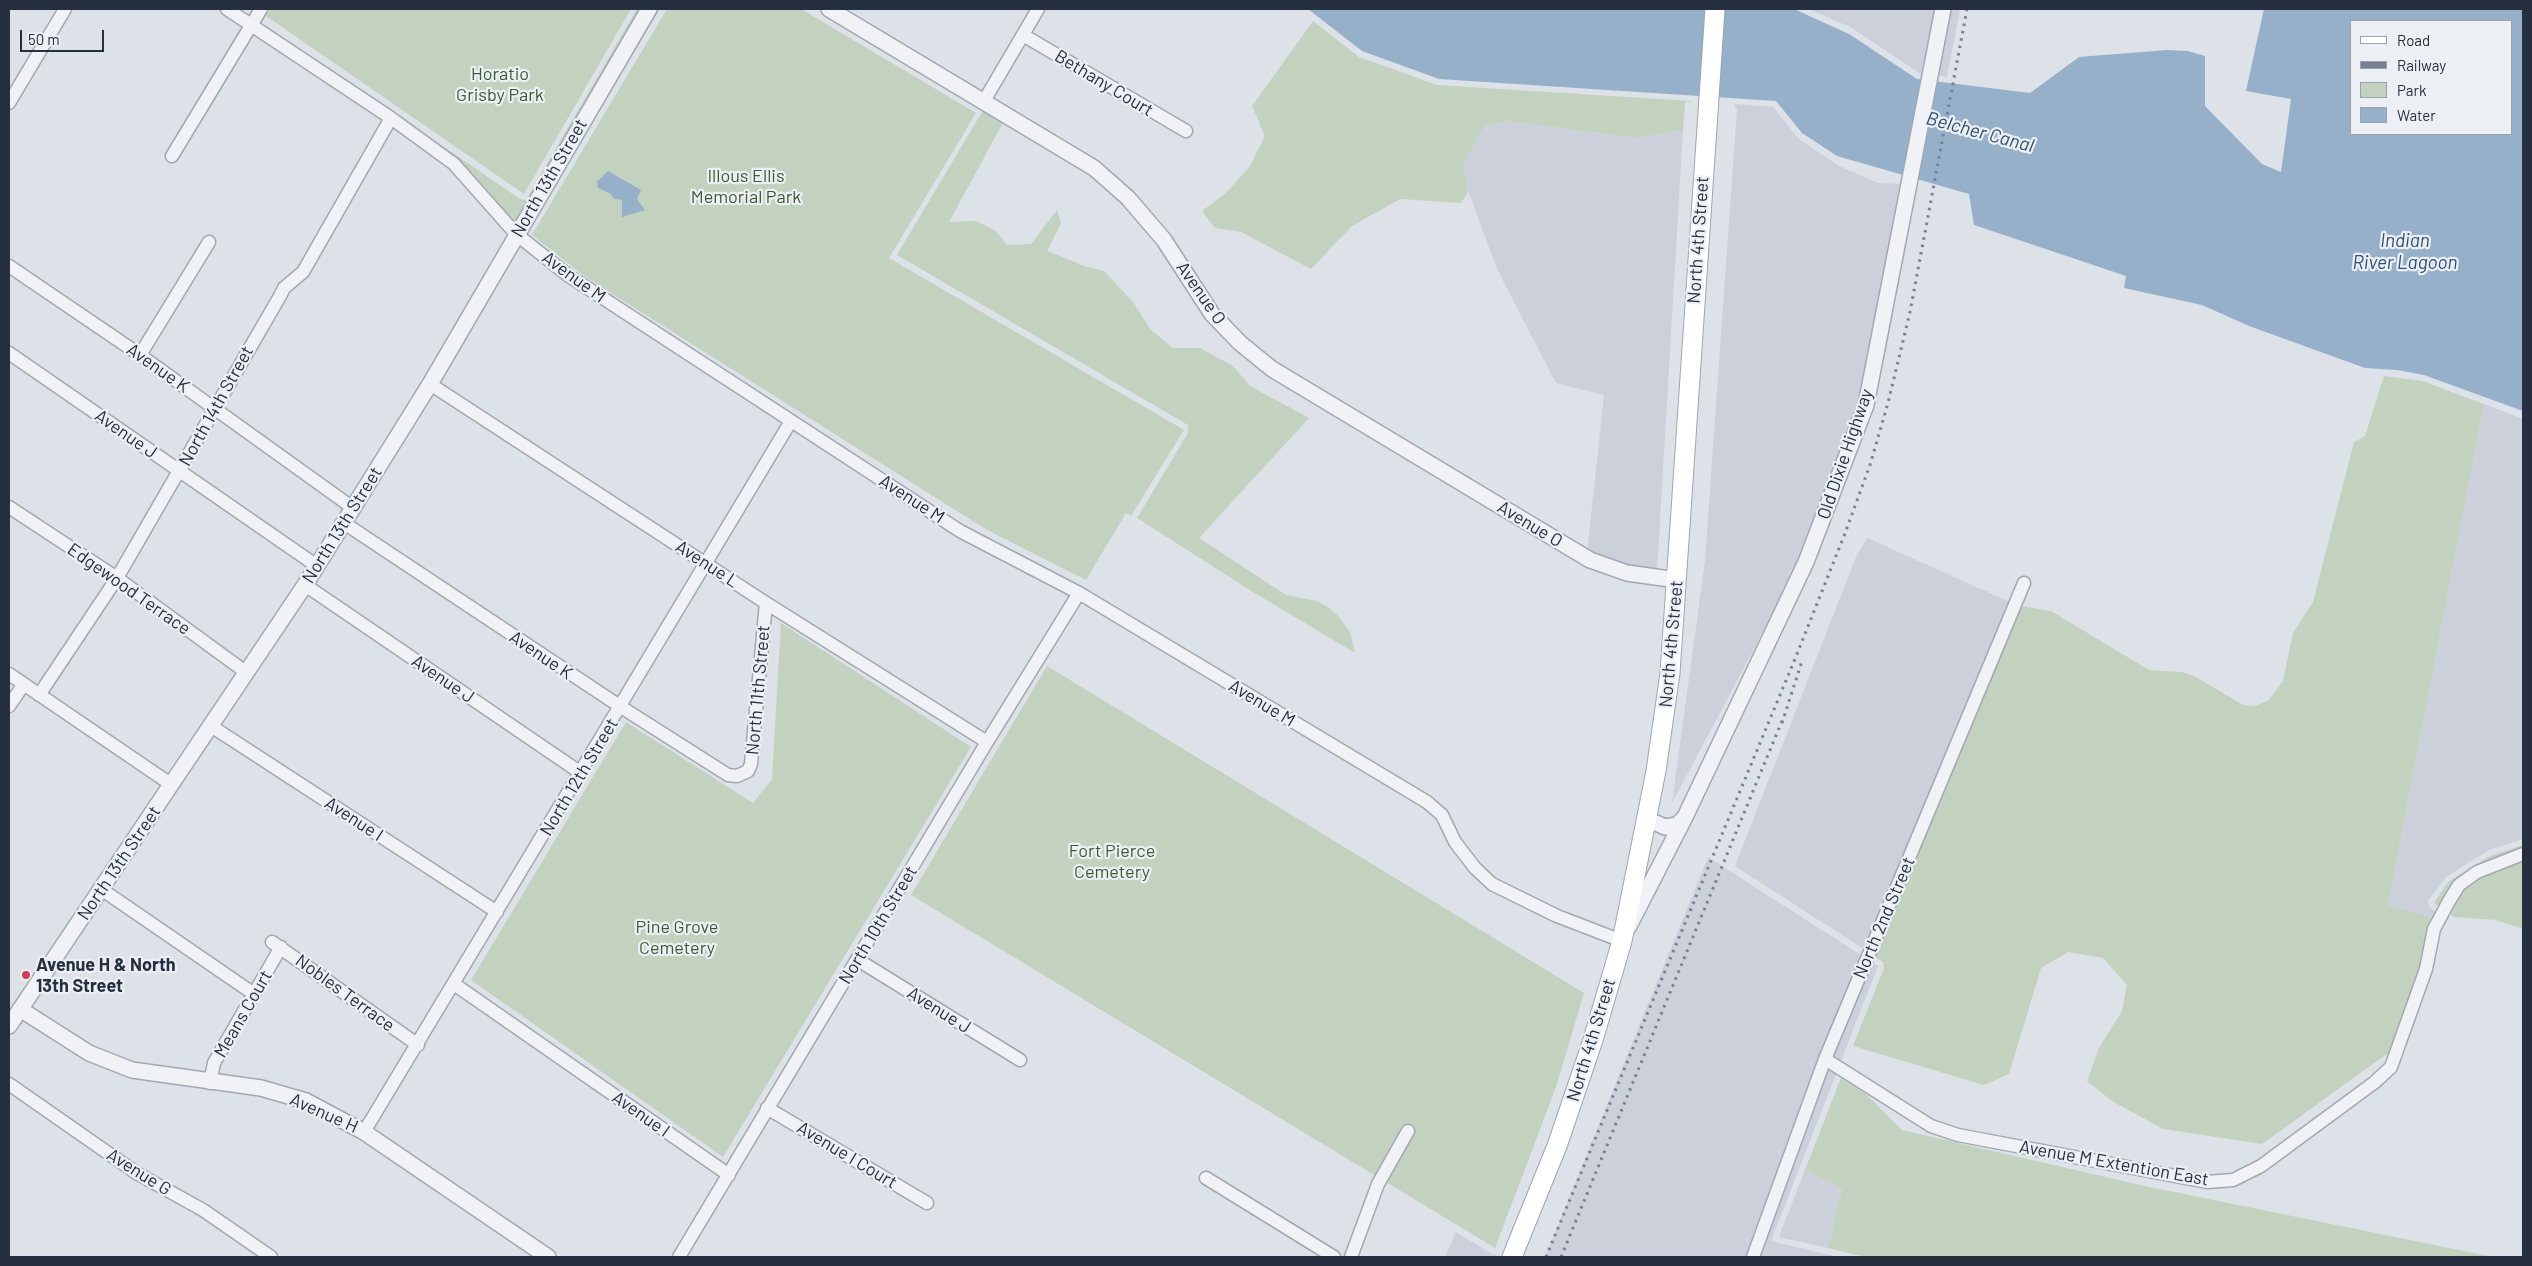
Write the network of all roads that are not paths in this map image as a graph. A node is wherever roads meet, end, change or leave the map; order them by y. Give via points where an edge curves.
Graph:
1 (65, 9) edge
2 (227, 9) edge
3 (261, 9) edge
4 (648, 9) edge
5 (1038, 9) edge
6 (1714, 9) edge
7 (1943, 9) edge
8 (837, 11) edge
9 (251, 24) junction
10 (1023, 34) junction
11 (984, 101) junction
12 (9, 103) edge
13 (391, 118) junction
14 (1186, 131) dead end
15 (172, 156) dead end
16 (516, 234) junction
17 (210, 242) dead end
18 (9, 266) edge
19 (9, 353) edge
20 (140, 355) junction
21 (430, 384) junction
22 (214, 408) junction
23 (791, 421) junction
24 (180, 471) junction
25 (9, 507) edge
26 (353, 508) junction
27 (344, 523) junction
28 (705, 563) junction
29 (317, 566) junction
30 (117, 578) junction
31 (1677, 580) junction
32 (2024, 583) dead end
33 (305, 585) junction
34 (1078, 593) junction
35 (766, 603) junction
36 (247, 673) junction
37 (9, 674) edge
38 (24, 684) junction
39 (39, 695) junction
40 (9, 706) edge
41 (621, 708) junction
42 (211, 726) junction
43 (987, 742) junction
44 (581, 773) junction
45 (743, 775) joint
46 (172, 786) junction
47 (1685, 817) junction
48 (1647, 819) junction
49 (2523, 854) edge
50 (101, 889) junction
51 (497, 912) junction
52 (1622, 941) junction
53 (277, 944) joint
54 (858, 960) junction
55 (454, 984) junction
56 (254, 994) junction
57 (20, 1009) junction
58 (9, 1026) edge
59 (418, 1045) junction
60 (1825, 1059) junction
61 (1020, 1060) dead end
62 (210, 1083) junction
63 (9, 1084) edge
64 (767, 1108) junction
65 (1408, 1131) dead end
66 (364, 1132) junction
67 (729, 1175) junction
68 (1206, 1178) dead end
69 (927, 1203) dead end
70 (271, 1257) edge
71 (548, 1257) edge
72 (679, 1257) edge
73 (1334, 1257) edge
74 (1351, 1257) edge
75 (1512, 1257) edge
76 (1753, 1257) edge

1 - 12 street
2 - 9 street, Avenue M
3 - 9 street
4 - 16 street, North 13th Street
5 - 10 street
6 - 31 main road, North 4th Street
7 - 47 street, Old Dixie Highway via 1866,405 1806,562
8 - 11 street, Avenue O
9 - 13 street, Avenue M
9 - 15 street
10 - 11 street
10 - 14 street, Bethany Court
11 - 31 street, Avenue O via 1094,168 1128,198 1164,240 1212,314 1240,344 1272,368 1590,560 1627,573
13 - 16 street, Avenue M via 454,164
13 - 22 street, North 14th Street via 303,272 284,288
16 - 21 street, North 13th Street
16 - 23 street, Avenue M via 569,276
17 - 20 street
18 - 20 street, Avenue K
19 - 24 street, Avenue J
20 - 22 street, Avenue K
21 - 26 street, North 13th Street
21 - 28 street, Avenue L
22 - 24 street, North 14th Street
22 - 26 street, Avenue K
23 - 28 street, North 12th Street
23 - 34 street, Avenue M via 965,533
24 - 29 street, Avenue J
24 - 30 street, North 14th Street
25 - 30 street, Edgewood Terrace
26 - 27 street, North 13th Street
27 - 29 street, North 13th Street
27 - 41 street, Avenue K
28 - 35 street, Avenue L
28 - 41 street, North 12th Street
29 - 33 street, North 13th Street
30 - 36 street, Edgewood Terrace
30 - 39 street, North 14th Street
31 - 48 main road, North 4th Street via 1670,673
32 - 60 street, North 2nd Street
33 - 36 street, North 13th Street
33 - 44 street, Avenue J
34 - 43 street, North 10th Street
34 - 52 street, Avenue M via 1428,802 1442,815 1455,842 1475,868 1492,884 1557,916
35 - 43 street, Avenue L
35 - 45 street, North 11th Street via 751,764
36 - 42 street, North 13th Street
37 - 38 street
38 - 39 street
38 - 40 street
39 - 46 street
41 - 44 street, North 12th Street
41 - 45 street, Avenue K via 728,775
42 - 46 street, North 13th Street
42 - 51 street, Avenue I
43 - 54 street, North 10th Street
44 - 51 street, North 12th Street
46 - 50 street, North 13th Street
47 - 48 street via 1672,827
47 - 52 street, Old Dixie Highway
48 - 52 main road, North 4th Street
49 - 60 street, Avenue M Extention East via 2477,872 2459,885 2449,901 2434,929 2426,969 2391,1067 2261,1166 2232,1180 2207,1182 1958,1135 1924,1122
50 - 56 street
50 - 57 street, North 13th Street
51 - 55 street, North 12th Street
52 - 75 main road, North 4th Street via 1557,1146
53 - 56 street, Means Court
53 - 59 street, Nobles Terrace
54 - 61 street, Avenue J
54 - 64 street, North 10th Street
55 - 59 street, North 12th Street
55 - 67 street, Avenue I
56 - 62 street, Means Court via 214,1063
57 - 58 street, North 13th Street
57 - 62 street, Avenue H via 89,1053 132,1070
59 - 66 street, North 12th Street
60 - 76 street, North 2nd Street
62 - 66 street, Avenue H via 261,1088 306,1102
63 - 70 street, Avenue G via 138,1174 203,1210
64 - 67 street, North 10th Street
64 - 69 street, Avenue I Court
65 - 74 street via 1378,1184
66 - 71 street, Avenue H
67 - 72 street, North 10th Street
68 - 73 street

